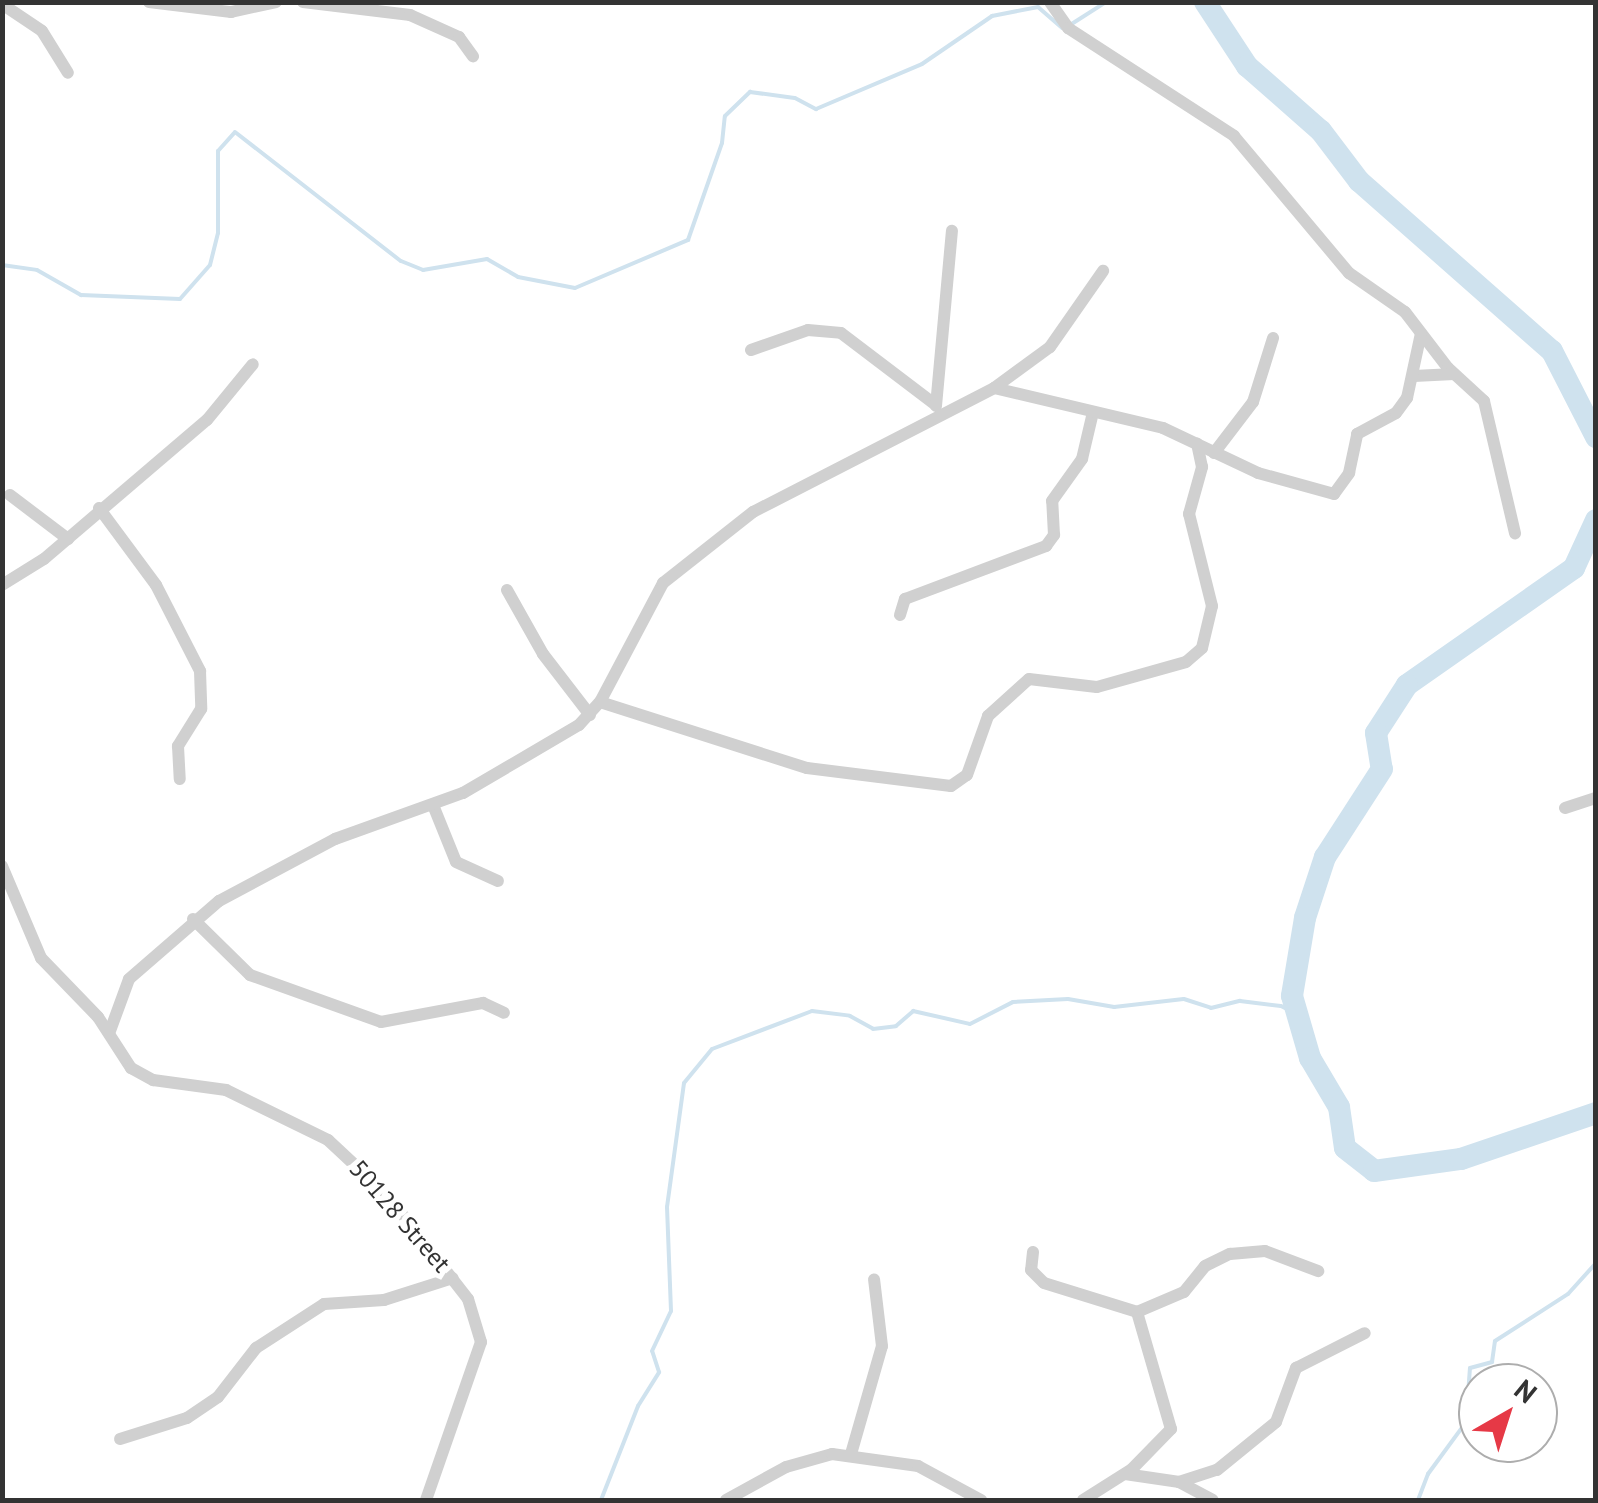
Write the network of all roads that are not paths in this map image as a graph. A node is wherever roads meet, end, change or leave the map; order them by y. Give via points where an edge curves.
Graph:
1 (148, 2) edge
2 (276, 2) edge
3 (303, 2) edge
4 (1050, 2) edge
5 (2, 4) edge
6 (473, 56) dead end
7 (68, 74) dead end
8 (952, 231) dead end
9 (1104, 271) dead end
10 (1421, 333) junction
11 (1273, 338) dead end
12 (751, 350) dead end
13 (253, 364) dead end
14 (1454, 374) junction
15 (1414, 376) junction
16 (994, 388) junction
17 (936, 409) junction
18 (1092, 412) junction
19 (1197, 444) junction
20 (1214, 453) junction
21 (10, 495) dead end
22 (99, 508) junction
23 (1516, 533) dead end
24 (68, 539) junction
25 (2, 585) edge
26 (507, 590) dead end
27 (900, 615) dead end
28 (600, 702) junction
29 (590, 715) junction
30 (180, 779) dead end
31 (1596, 798) edge
32 (433, 805) junction
33 (1565, 808) dead end
34 (2, 866) edge
35 (498, 881) dead end
36 (193, 919) junction
37 (504, 1013) dead end
38 (110, 1031) junction
39 (1033, 1252) dead end
40 (1318, 1271) dead end
41 (452, 1278) junction
42 (874, 1280) dead end
43 (1137, 1312) junction
44 (1365, 1333) dead end
45 (120, 1439) dead end
46 (851, 1454) junction
47 (1125, 1474) junction
48 (1179, 1482) junction
49 (426, 1500) edge
50 (726, 1500) edge
51 (981, 1500) edge
52 (1083, 1500) edge
53 (1213, 1500) edge

1 - 2 street via 232,12
3 - 6 street via 410,15 459,37
4 - 10 street via 1068,28 1234,136 1349,273 1405,312
5 - 7 street via 42,30
8 - 17 street
9 - 16 street via 1050,347
10 - 14 street
10 - 15 street
11 - 20 street via 1253,402
12 - 17 street via 808,330 841,333
13 - 22 street via 208,420
14 - 15 street
14 - 23 street via 1491,414
15 - 20 street via 1396,414 1357,434 1348,473 1334,494
16 - 17 street
16 - 18 street
17 - 28 street via 848,468 753,512 690,557 652,598
18 - 19 street via 1163,428
18 - 27 street via 1082,458 1052,501 1054,535 1046,546 905,599
19 - 20 street
19 - 28 street via 1202,466 1189,514 1212,614 1202,648 1186,662 1097,688 1050,677 1024,682 988,716 971,768 951,786 807,768
21 - 24 street
22 - 24 street
22 - 30 street via 156,586 200,671 201,709 178,746
24 - 25 street
26 - 29 street via 543,654
28 - 29 street
29 - 32 street via 485,782
31 - 33 street
32 - 35 street via 456,862
32 - 36 street via 302,855
34 - 38 street, 50128 Street via 41,958
36 - 37 street via 250,975 380,1022 483,1003
36 - 38 street via 129,979
38 - 41 street, 50128 Street via 142,1076 226,1090 328,1140 388,1195
39 - 43 street via 1031,1270 1044,1283
40 - 43 street via 1265,1251 1230,1254 1205,1266 1184,1292
41 - 45 street via 384,1300 324,1304 256,1348 218,1396 188,1418
41 - 49 street, 50128 Street via 475,1311 481,1342
42 - 46 street via 882,1346
43 - 47 street via 1172,1429
44 - 48 street via 1296,1368 1283,1413 1244,1452
46 - 50 street via 798,1462
46 - 51 street via 918,1466
47 - 48 street
47 - 52 street
48 - 53 street

